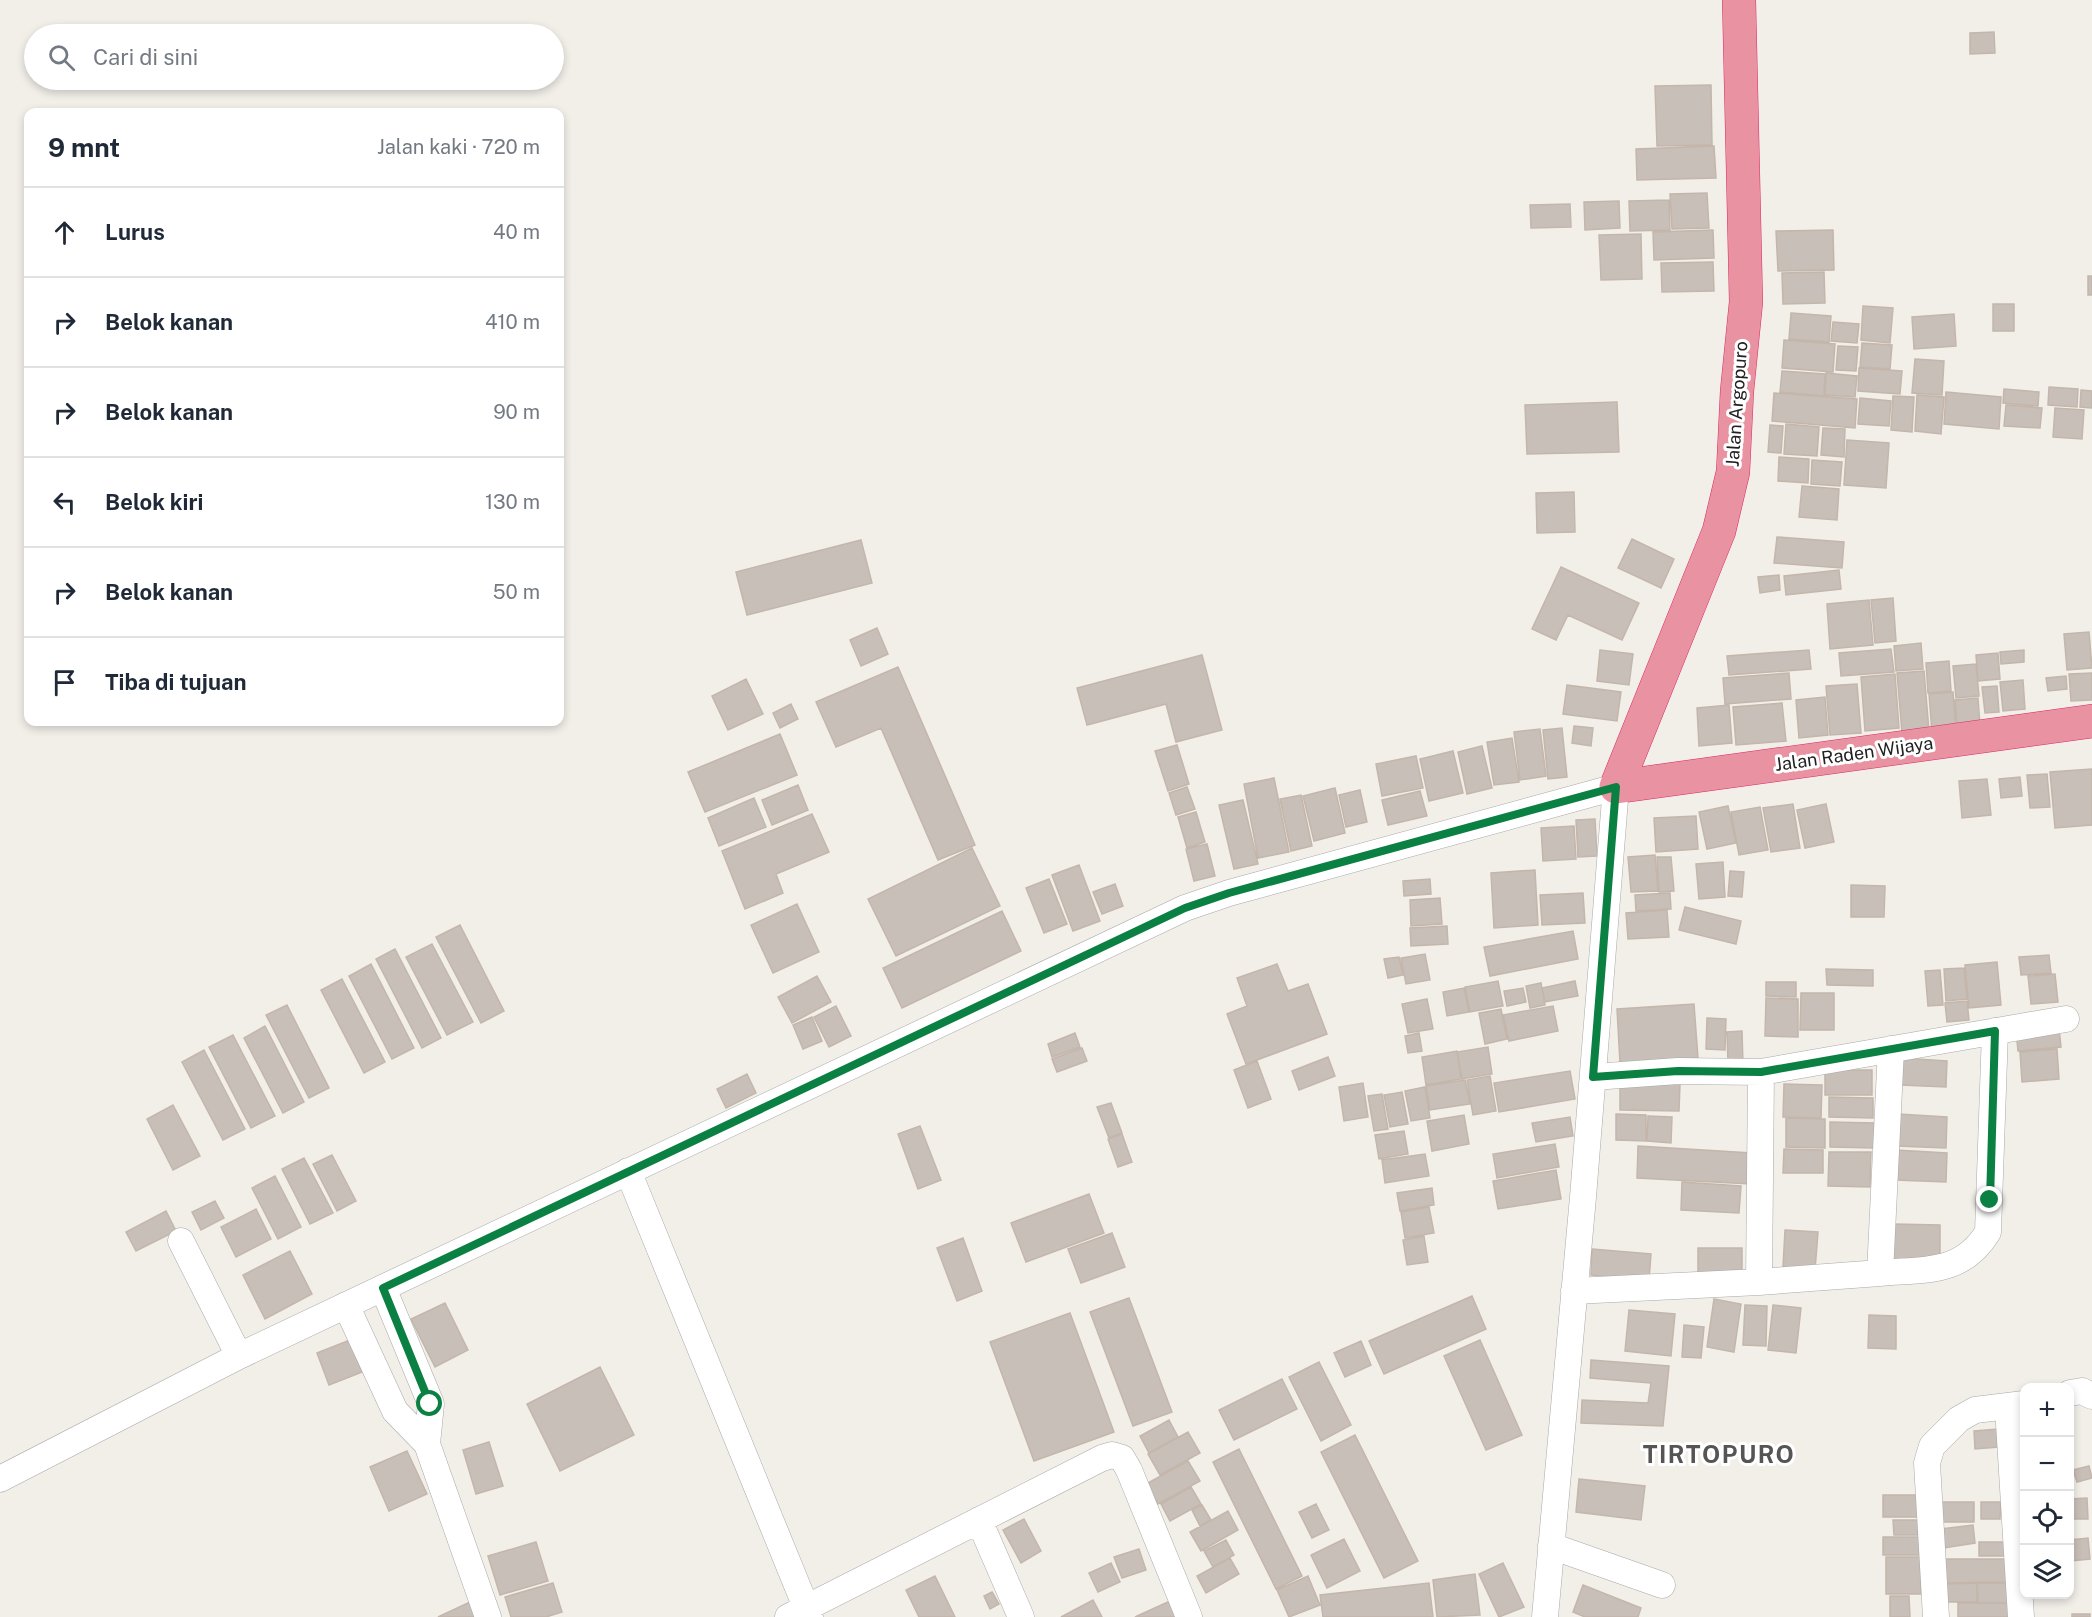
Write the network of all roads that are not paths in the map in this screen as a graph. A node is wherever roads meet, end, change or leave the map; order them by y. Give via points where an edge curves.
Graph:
1 (1739, 0) edge
2 (2092, 721) edge
3 (1616, 787) junction
4 (2066, 1019) dead end
5 (1995, 1031) junction
6 (1891, 1049) junction
7 (1761, 1072) junction
8 (1593, 1077) junction
9 (628, 1171) junction
10 (181, 1241) dead end
11 (1880, 1273) junction
12 (1759, 1282) junction
13 (383, 1288) junction
14 (1574, 1291) junction
15 (346, 1305) junction
16 (239, 1356) junction
17 (2074, 1393) edge
18 (2092, 1396) edge
19 (2016, 1405) edge
20 (427, 1444) junction
21 (0, 1479) edge
22 (979, 1520) junction
23 (1551, 1546) junction
24 (1662, 1585) dead end
25 (801, 1614) edge
26 (488, 1617) edge
27 (1021, 1617) edge
28 (1189, 1617) edge
29 (1545, 1617) edge
30 (1936, 1617) edge
31 (2022, 1617) edge

1 - 3 highway, Jalan Argopuro via 1746,293 1733,472 1719,531
2 - 3 highway, Jalan Raden Wijaya
3 - 8 street
3 - 9 street via 1185,908
4 - 5 street
5 - 6 street
5 - 11 street via 1988,1232 1979,1247 1947,1267
6 - 7 street
6 - 11 street
7 - 8 street via 1678,1071
7 - 12 street
8 - 14 street
9 - 13 street
9 - 25 street
10 - 16 street
11 - 12 street
12 - 14 street
13 - 15 street
13 - 20 street via 430,1404
14 - 23 street
15 - 16 street
15 - 20 street via 395,1411
16 - 21 street
17 - 18 street via 2082,1391
19 - 30 street via 1975,1410 1959,1419 1932,1446 1927,1463
19 - 31 street
20 - 26 street
22 - 25 street
22 - 27 street
22 - 28 street via 1102,1458 1122,1458
23 - 24 street
23 - 29 street

